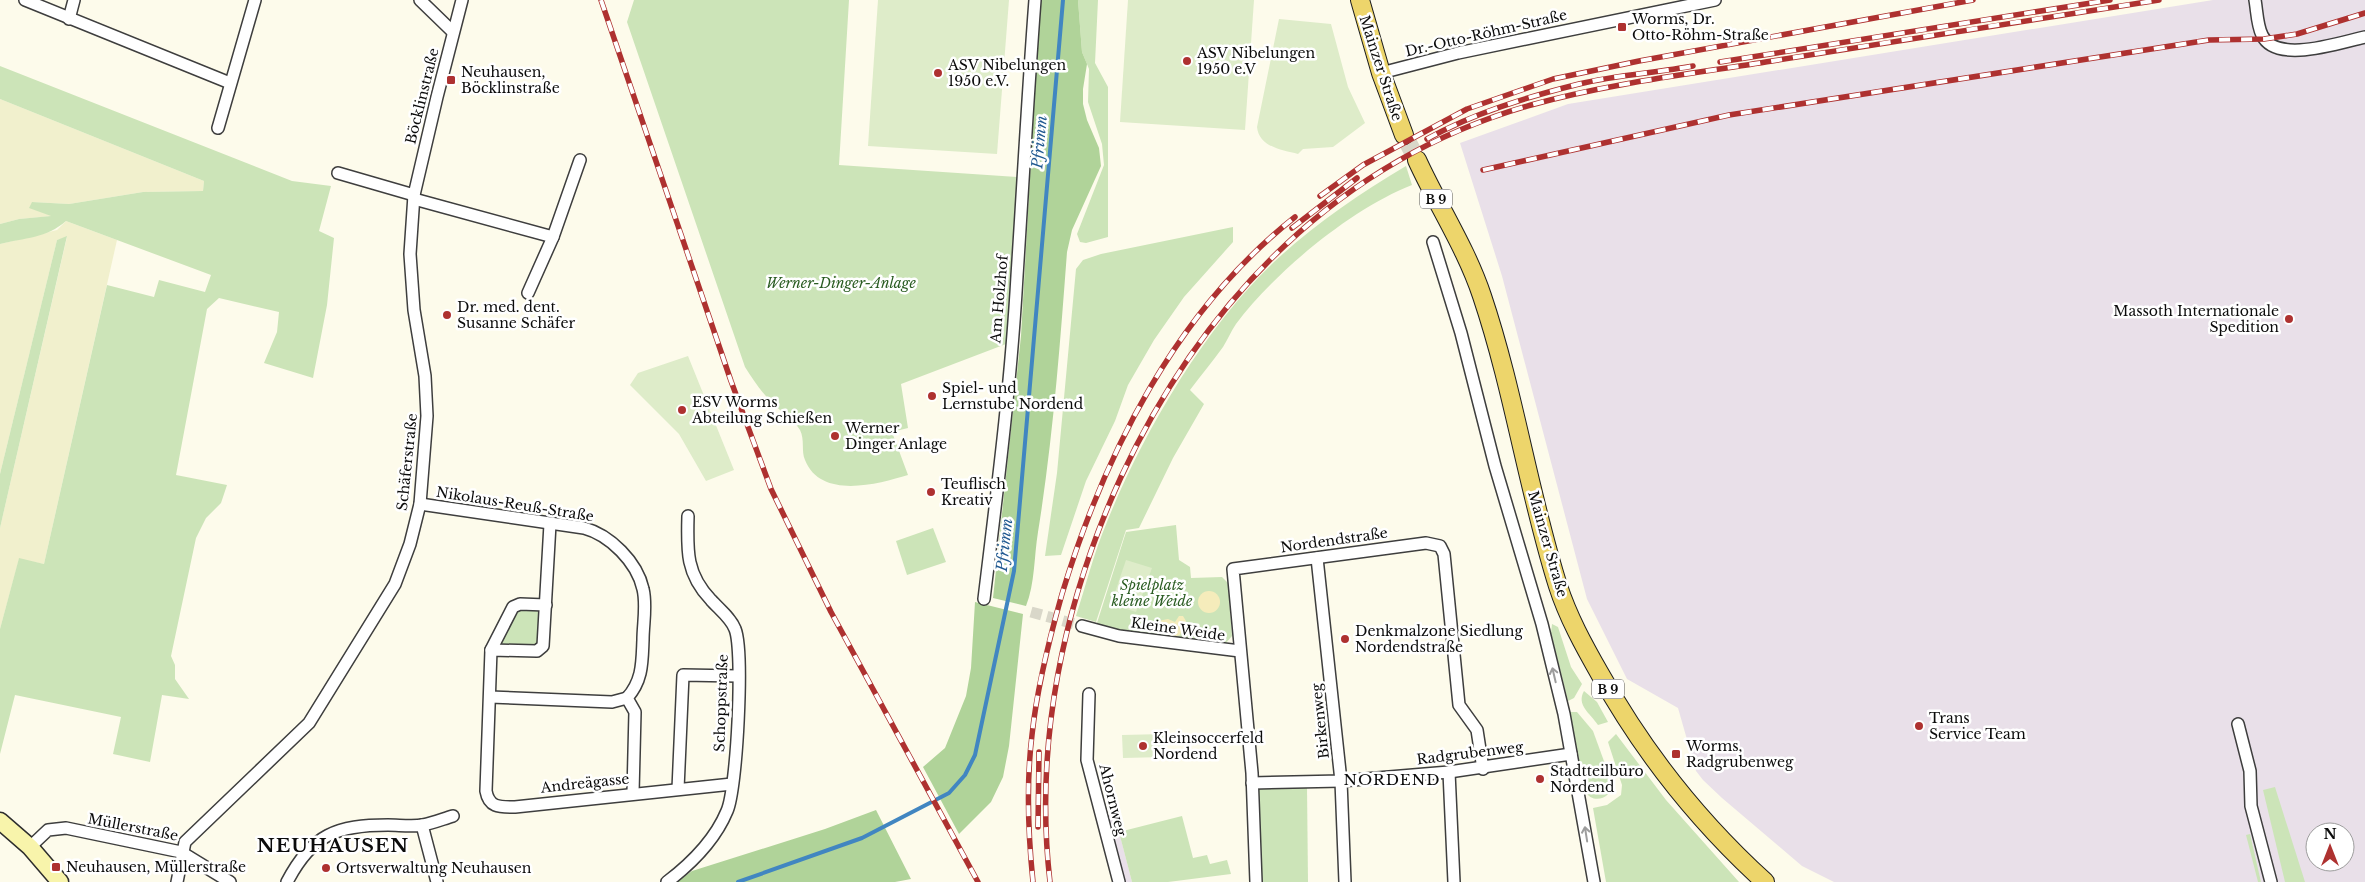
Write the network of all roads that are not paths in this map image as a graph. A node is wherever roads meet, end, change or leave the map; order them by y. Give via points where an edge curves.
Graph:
1 (25, 0) edge
2 (74, 0) edge
3 (255, 0) edge
4 (420, 0) edge
5 (462, 0) edge
6 (1035, 0) edge
7 (1360, 0) edge
8 (1715, 0) edge
9 (2256, 0) edge
10 (69, 19) junction
11 (453, 32) junction
12 (2365, 37) edge
13 (1382, 72) junction
14 (230, 83) junction
15 (218, 128) dead end
16 (1404, 135) tunnel mouth
17 (580, 160) dead end
18 (1417, 160) tunnel mouth
19 (338, 173) dead end
20 (414, 197) junction
21 (553, 238) junction
22 (1433, 242) dead end
23 (528, 293) dead end
24 (420, 504) junction
25 (688, 516) dead end
26 (550, 524) junction
27 (1317, 558) junction
28 (1233, 569) joint
29 (984, 599) dead end
30 (546, 605) junction
31 (1082, 626) tunnel mouth
32 (491, 650) junction
33 (1240, 652) junction
34 (738, 676) junction
35 (1089, 694) dead end
36 (490, 697) junction
37 (627, 698) junction
38 (2238, 724) dead end
39 (1571, 754) junction
40 (1483, 769) junction
41 (1448, 772) junction
42 (1341, 781) junction
43 (1252, 783) junction
44 (732, 784) junction
45 (678, 789) junction
46 (633, 793) junction
47 (453, 816) dead end
48 (0, 821) edge
49 (422, 825) junction
50 (30, 847) junction
51 (181, 852) junction
52 (60, 882) edge
53 (177, 882) edge
54 (230, 882) edge
55 (287, 882) edge
56 (437, 882) edge
57 (667, 882) edge
58 (1119, 882) edge
59 (1256, 882) edge
60 (1345, 882) edge
61 (1454, 882) edge
62 (1594, 882) edge
63 (1765, 882) edge
64 (2271, 882) edge

1 - 10 street
2 - 10 street
3 - 14 street
4 - 11 street
5 - 11 street, Böcklinstraße
6 - 29 street, Am Holzhof via 1018,277
7 - 13 main road, Mainzer Straße
8 - 13 street, Dr.-Otto-Röhm-Straße
9 - 12 street via 2262,35 2270,44 2282,49 2299,51
10 - 14 street
11 - 20 street, Böcklinstraße
13 - 16 main road, Mainzer Straße
14 - 15 street
17 - 21 street
18 - 63 main road, Mainzer Straße / B 9 via 1458,237 1482,297 1544,538 1559,588 1577,631 1632,729 1659,767 1705,822
19 - 20 street
20 - 21 street
20 - 24 street, Schäferstraße via 410,254 428,416
21 - 23 street
39 -> 22 street, Mainzer Straße via 1542,624
24 - 26 street, Nikolaus-Reuß-Straße
24 - 51 street, Schäferstraße via 395,584 309,723 189,837
25 - 34 street, Schoppstraße via 690,568 696,584 736,630
26 - 30 street
26 - 37 street, Nikolaus-Reuß-Straße via 584,528 603,535 625,557 640,581 644,596 642,671
27 - 28 street, Nordendstraße
27 - 40 street, Nordendstraße via 1426,543 1440,546 1444,554 1458,705 1477,730
27 - 42 street, Birkenweg
28 - 33 street, Kleine Weide
30 - 32 street via 520,604 513,607
30 - 32 street via 541,650
31 - 33 street, Kleine Weide via 1119,636
32 - 36 street
33 - 43 street, Kleine Weide
34 - 44 street, Schoppstraße
34 - 45 street via 683,675
35 - 58 street, Ahornweg via 1087,760
36 - 37 street via 612,702
36 - 46 street, Andreägasse via 486,791 491,804 497,807
37 - 46 street via 636,712
38 - 64 street via 2250,771 2251,806
39 - 40 street, Radgrubenweg
62 -> 39 street, Mainzer Straße
40 - 41 street, Radgrubenweg
41 - 42 street, Radgrubenweg
41 - 61 street
42 - 43 street, Radgrubenweg
42 - 60 street, Birkenweg
43 - 59 street, Kleine Weide
44 - 45 street, Andreägasse
44 - 57 street, Schoppstraße via 728,809 716,833 693,860
45 - 46 street, Andreägasse
47 - 49 street
48 - 50 main road
49 - 55 street via 352,826 336,830 300,861
49 - 56 street
50 - 51 street, Müllerstraße via 48,830 56,828
50 - 52 main road
51 - 53 street, Schäferstraße
51 - 54 street, Müllerstraße

